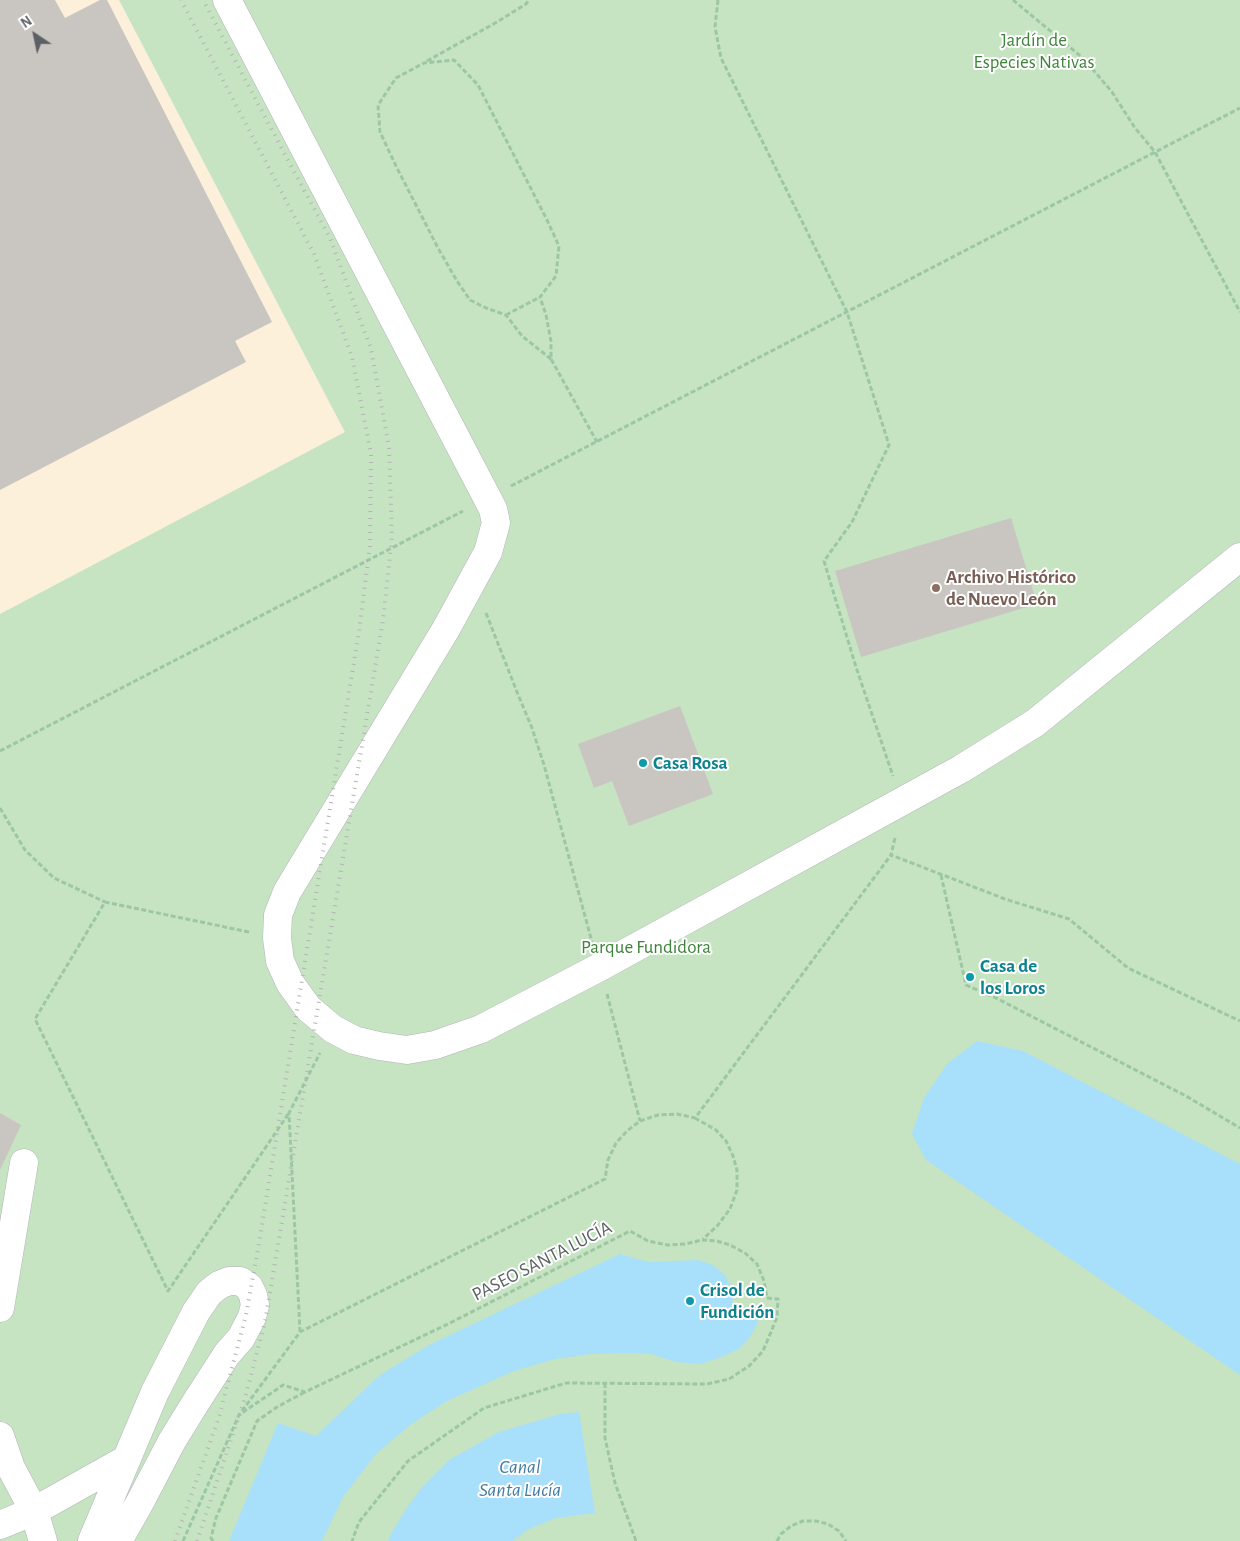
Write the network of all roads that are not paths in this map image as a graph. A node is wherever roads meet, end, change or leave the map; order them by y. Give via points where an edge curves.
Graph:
1 (227, 0) edge
2 (1240, 557) edge
3 (24, 1162) dead end
4 (0, 1308) edge
5 (0, 1436) edge
6 (127, 1459) junction
7 (34, 1511) junction
8 (0, 1525) edge
9 (43, 1541) edge
10 (92, 1541) edge
11 (118, 1541) edge

1 - 2 street via 494,508 496,523 488,552 446,629 287,892 278,915 280,961 290,983 308,1008 332,1029 354,1040 407,1050 434,1045 481,1029 961,769 1035,724
3 - 4 street
5 - 7 street via 11,1468
6 - 7 street
6 - 10 street
6 - 11 street via 155,1392 209,1293 229,1281 240,1281 249,1287 256,1305 252,1317 172,1441
7 - 8 street
7 - 9 street

